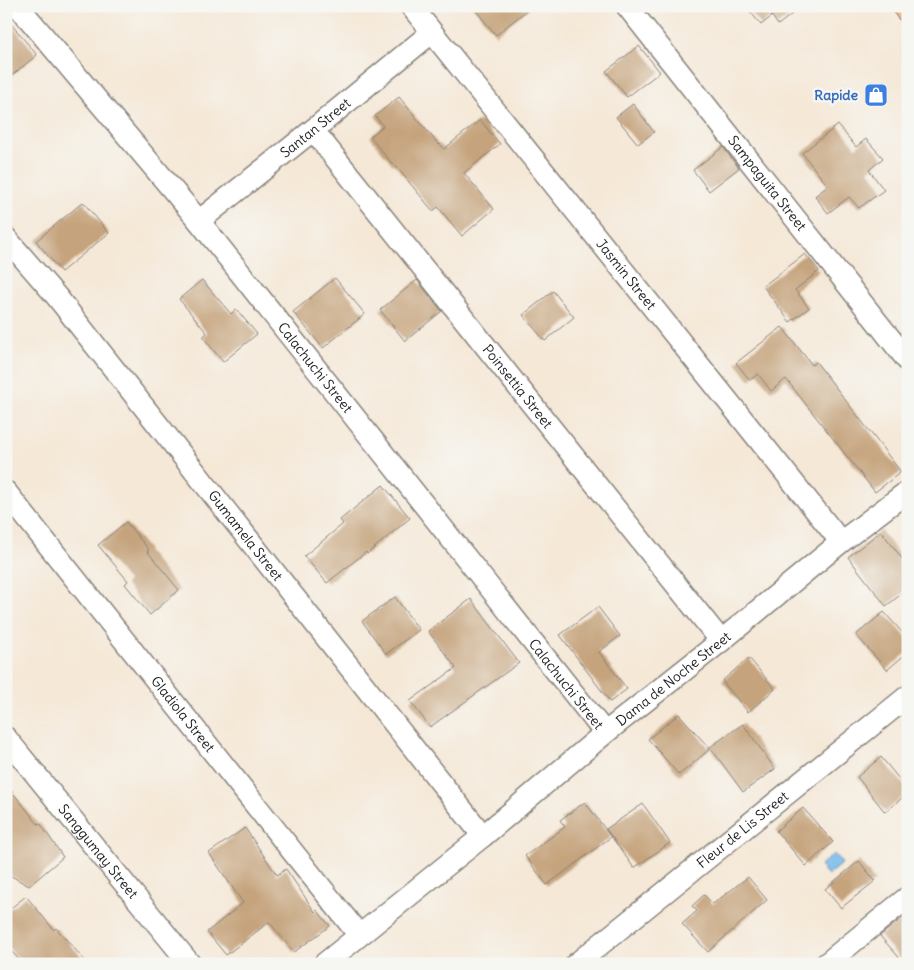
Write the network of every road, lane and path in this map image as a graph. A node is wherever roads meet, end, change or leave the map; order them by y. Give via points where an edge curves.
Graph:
1 (18, 6) edge
2 (411, 6) edge
3 (627, 6) edge
4 (431, 33) junction
5 (313, 130) junction
6 (199, 221) junction
7 (6, 238) edge
8 (908, 361) edge
9 (908, 491) edge
10 (6, 492) edge
11 (841, 542) junction
12 (721, 641) junction
13 (908, 696) edge
14 (605, 733) junction
15 (6, 738) edge
16 (482, 836) junction
17 (908, 897) edge
18 (359, 935) junction
19 (190, 964) edge
20 (324, 964) edge
21 (576, 964) edge
22 (826, 964) edge

1 - 6 street, Calachuchi Street
2 - 4 street, Jasmin Street
3 - 8 street, Sampaguita Street
4 - 5 street, Santan Street
4 - 11 street, Jasmin Street
5 - 6 street, Santan Street
5 - 12 street, Poinsettia Street
6 - 14 street, Calachuchi Street
7 - 16 street, Gumamela Street via 57,297
9 - 11 street, Dama de Noche Street
10 - 18 street, Gladiola Street
11 - 12 street, Dama de Noche Street
12 - 14 street, Dama de Noche Street
13 - 21 street, Fleur de Lis Street
14 - 16 street, Dama de Noche Street
15 - 19 street, Sanggumay Street
16 - 18 street, Dama de Noche Street
17 - 22 street
18 - 20 street, Dama de Noche Street

